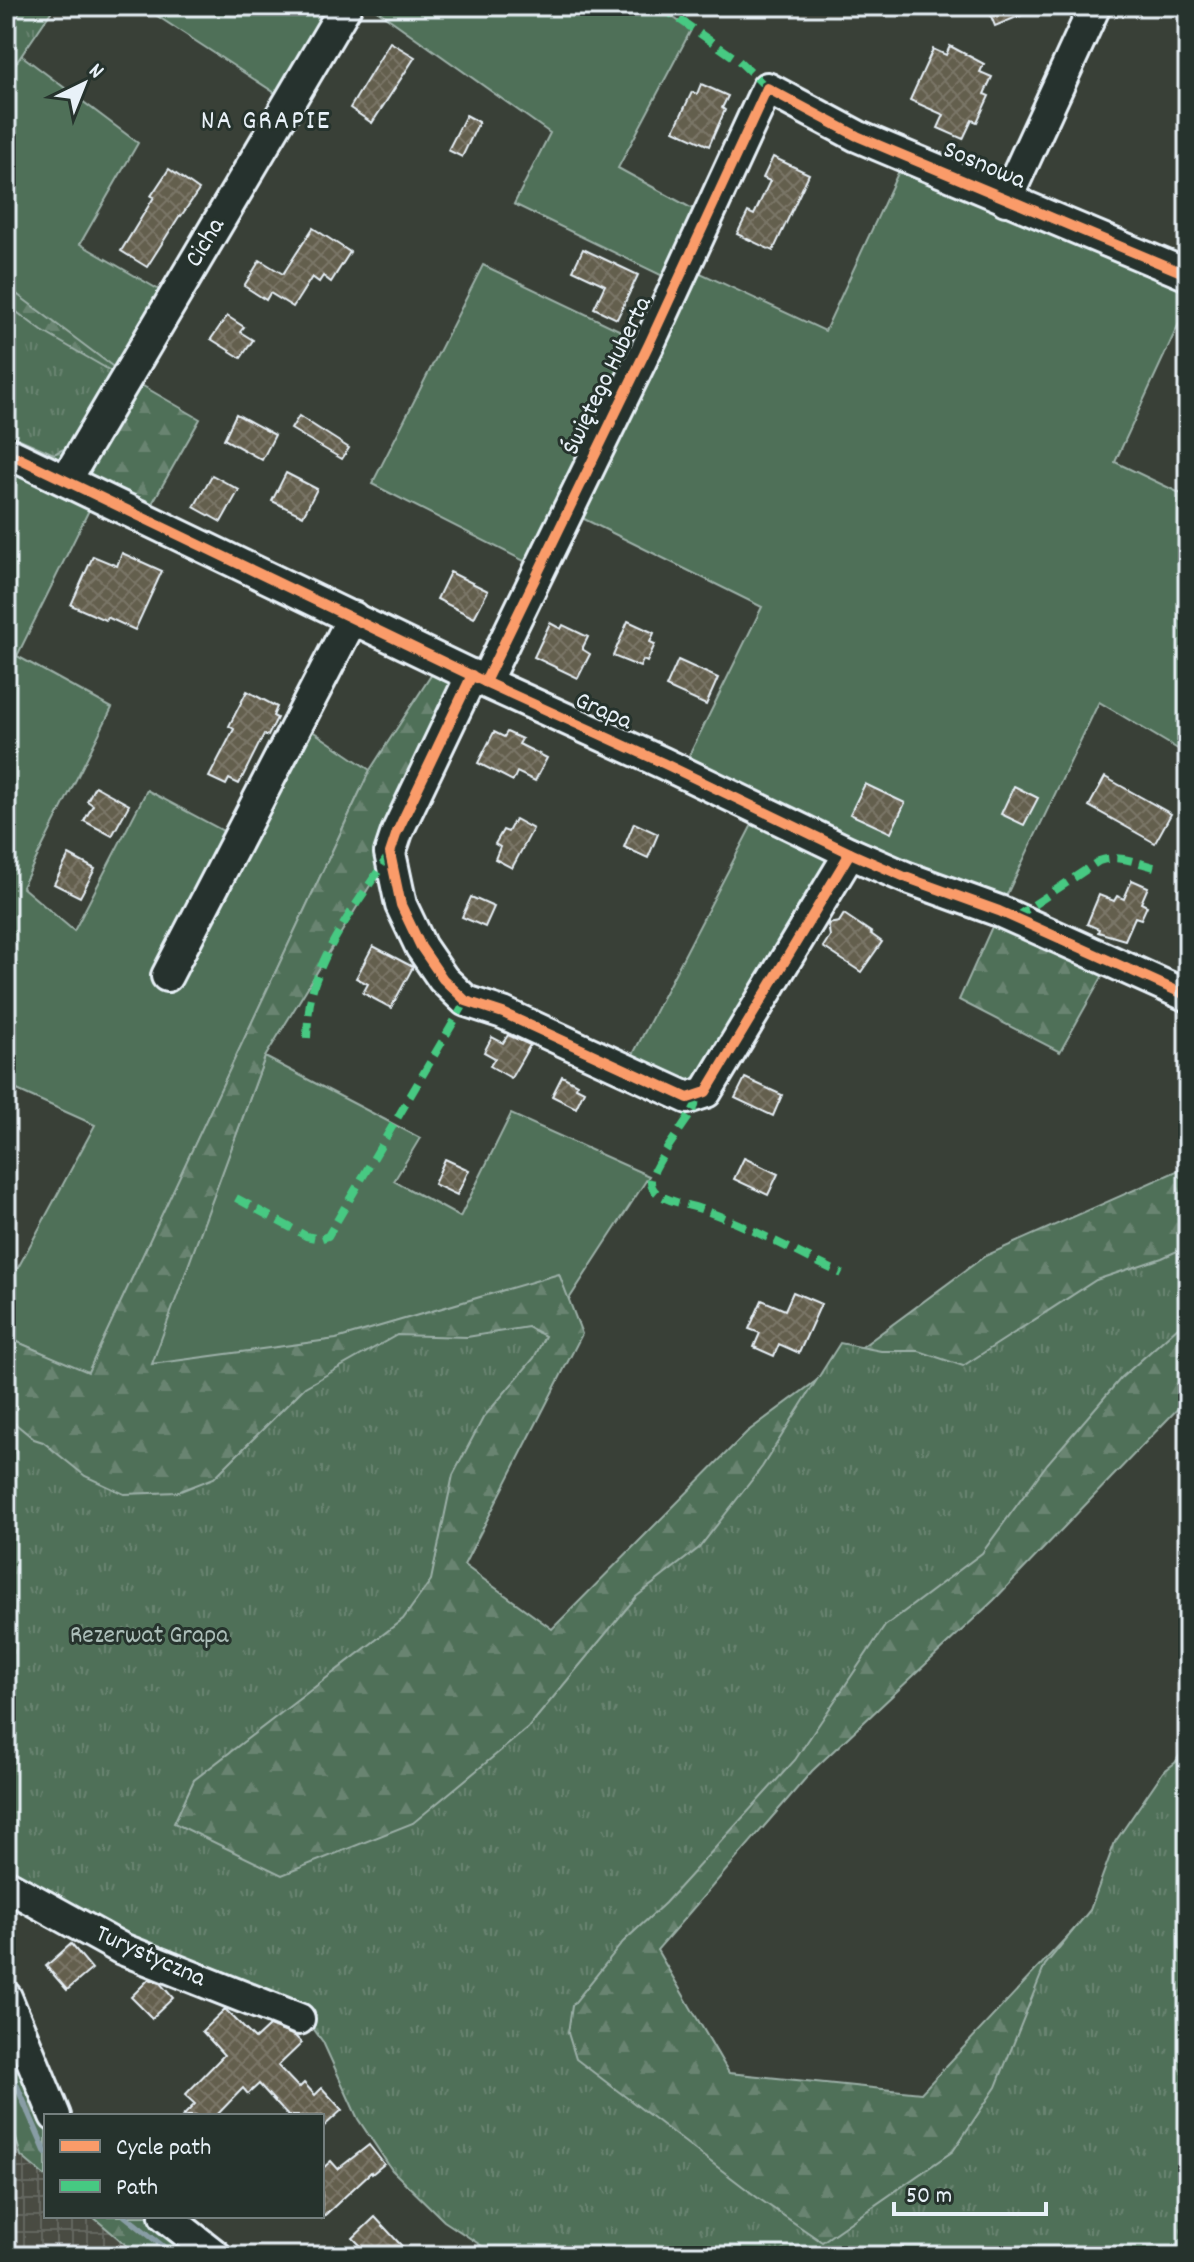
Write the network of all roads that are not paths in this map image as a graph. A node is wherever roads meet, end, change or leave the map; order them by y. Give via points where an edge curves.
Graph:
1 (346, 6) edge
2 (1095, 6) edge
3 (767, 88) joint
4 (1006, 200) junction
5 (1188, 275) edge
6 (6, 452) edge
7 (66, 480) junction
8 (353, 617) junction
9 (479, 679) junction
10 (850, 853) junction
11 (167, 976) dead end
12 (1188, 996) edge
13 (6, 1885) edge
14 (6, 1997) edge
15 (299, 2019) dead end
16 (54, 2114) edge
17 (168, 2218) edge
18 (216, 2256) edge

1 - 7 street, Cicha
2 - 4 street
3 - 4 street, Sosnowa via 857,136
3 - 9 street, Świętego Huberta via 649,344
4 - 5 street, Sosnowa
6 - 7 street, Grapa
7 - 8 street, Grapa
8 - 9 street, Grapa
8 - 11 street
9 - 10 street, Grapa
9 - 10 street, Świętego Huberta via 390,853 401,905 421,947 466,1001 688,1098 706,1092
10 - 12 street, Grapa via 999,911
13 - 15 street, Turystyczna via 122,1949
14 - 16 street
17 - 18 street

